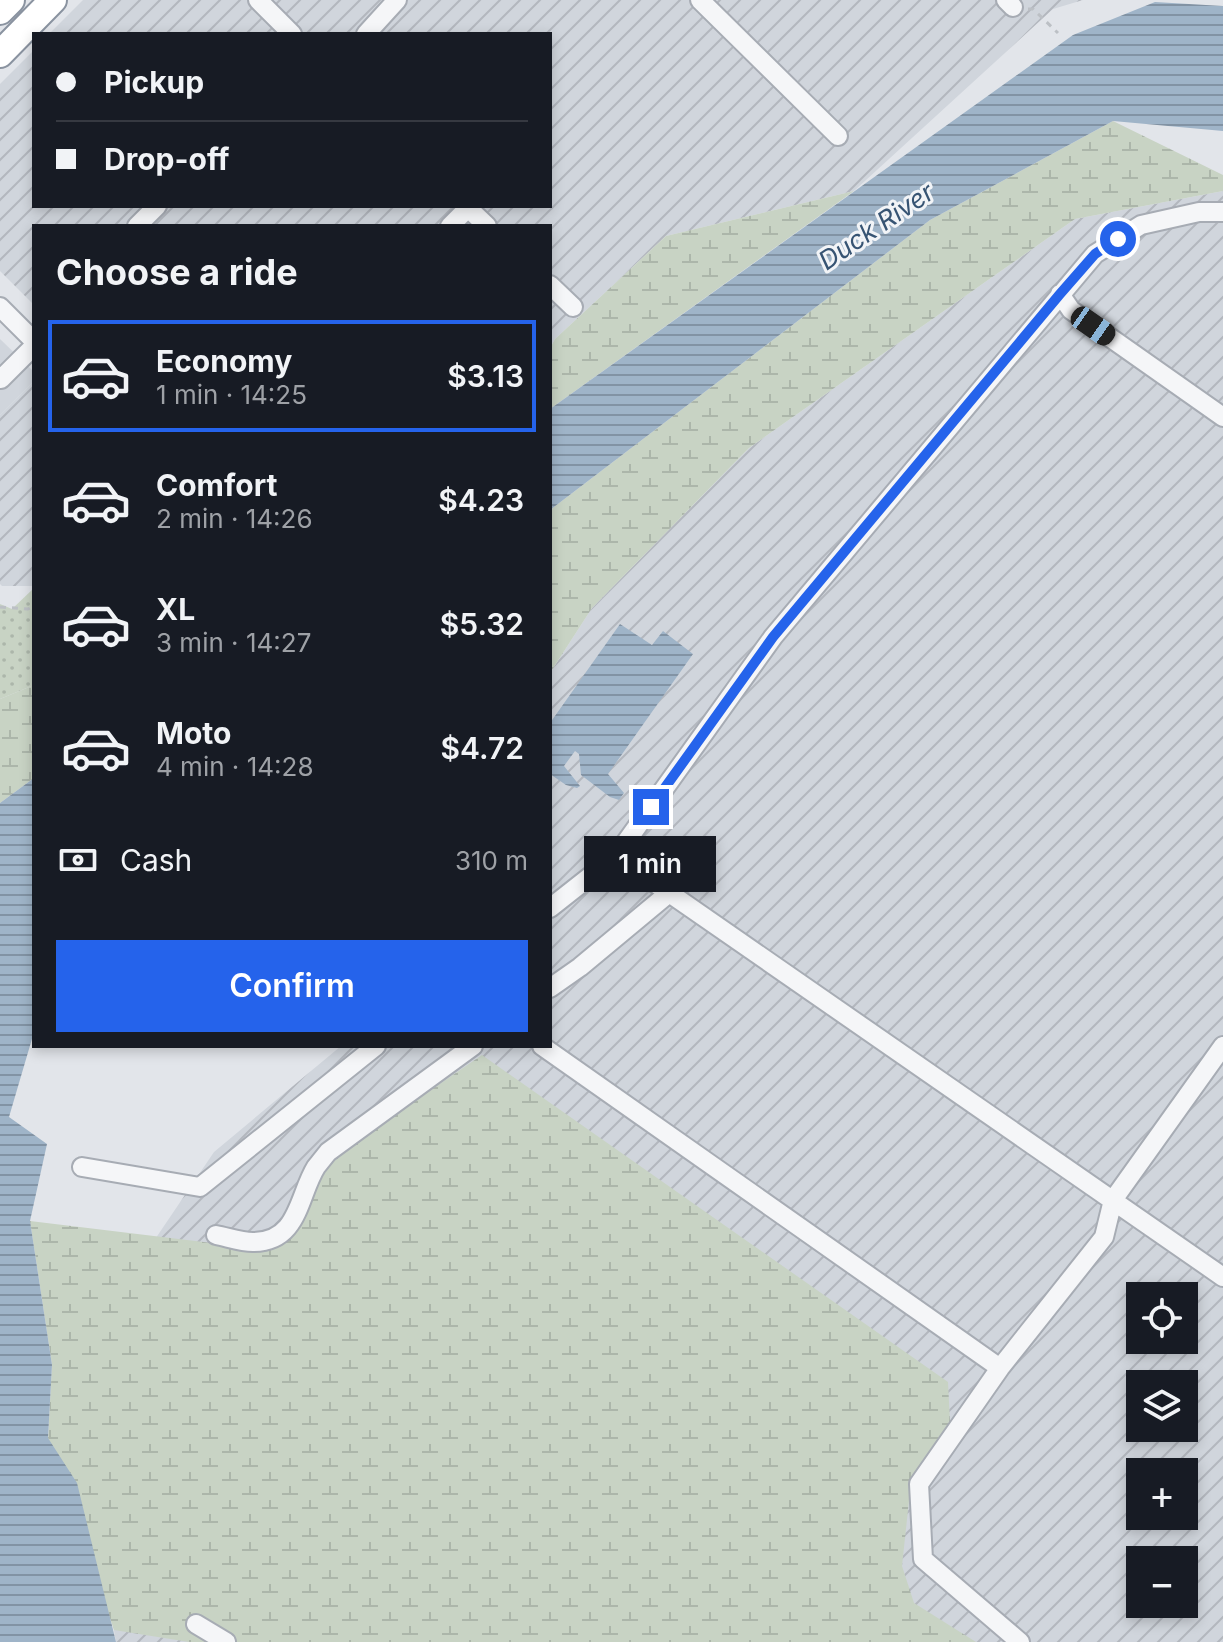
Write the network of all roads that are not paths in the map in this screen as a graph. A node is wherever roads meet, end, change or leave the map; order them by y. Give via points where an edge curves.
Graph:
1 (11, 0) edge
2 (53, 0) edge
3 (258, 0) edge
4 (397, 0) edge
5 (700, 0) edge
6 (0, 11) edge
7 (290, 32) edge
8 (368, 32) edge
9 (0, 54) edge
10 (838, 136) dead end
11 (155, 208) edge
12 (466, 208) edge
13 (468, 208) edge
14 (1223, 212) edge
15 (139, 224) edge
16 (452, 224) edge
17 (485, 224) edge
18 (552, 287) edge
19 (1060, 294) junction
20 (0, 307) edge
21 (573, 307) dead end
22 (32, 338) edge
23 (32, 340) edge
24 (0, 378) edge
25 (1223, 417) edge
26 (616, 856) junction
27 (669, 893) junction
28 (552, 906) edge
29 (552, 987) edge
30 (1223, 1046) edge
31 (374, 1048) edge
32 (470, 1048) edge
33 (545, 1048) edge
34 (82, 1167) dead end
35 (1113, 1200) junction
36 (216, 1235) dead end
37 (1223, 1277) edge
38 (1000, 1368) junction
39 (196, 1624) dead end
40 (226, 1642) edge
41 (1020, 1642) edge

1 - 6 highway
2 - 9 highway
3 - 7 street
4 - 8 street
5 - 10 street
11 - 15 street
12 - 16 street
13 - 17 street
14 - 19 street via 1141,225 1095,254
18 - 21 street
19 - 25 street via 1071,310
19 - 26 street via 773,637
20 - 22 street
23 - 24 street
26 - 27 street
26 - 28 street
27 - 29 street
27 - 35 street
30 - 35 street
31 - 34 street via 200,1187
32 - 36 street via 328,1152 315,1168 291,1224 274,1238 252,1242
33 - 38 street
35 - 37 street
35 - 38 street via 1104,1237
38 - 41 street via 919,1484 923,1559
39 - 40 street

